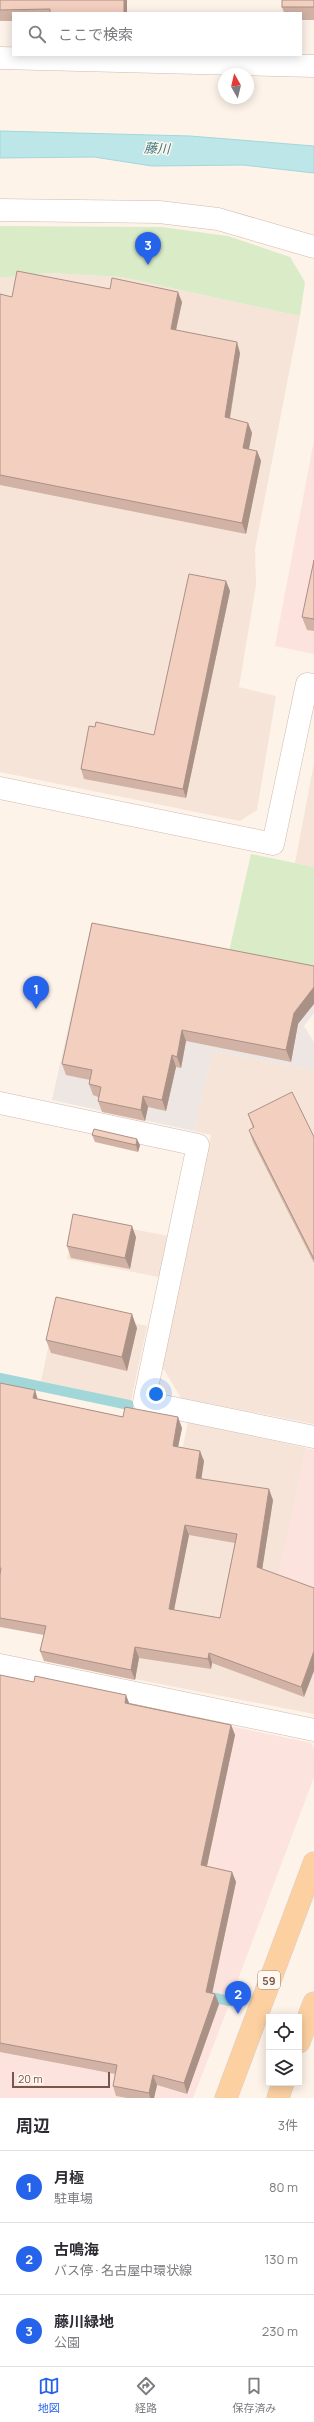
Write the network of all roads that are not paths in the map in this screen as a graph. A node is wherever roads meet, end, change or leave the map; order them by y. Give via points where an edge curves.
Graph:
1 (0, 58) edge
2 (314, 66) edge
3 (0, 210) edge
4 (314, 247) edge
5 (314, 686) edge
6 (0, 788) edge
7 (0, 1103) edge
8 (314, 1437) edge
9 (0, 1665) edge
10 (314, 1730) edge
11 (314, 1863) edge
12 (312, 2014) edge
13 (302, 2036) edge
14 (282, 2086) edge
15 (226, 2098) edge
16 (278, 2098) edge

1 - 2 street
3 - 4 street via 160,212 203,217
5 - 6 street via 307,684 273,844
7 - 8 street via 198,1145 144,1402
9 - 10 street
11 - 15 main road, 59
12 - 13 main road
14 - 16 main road

